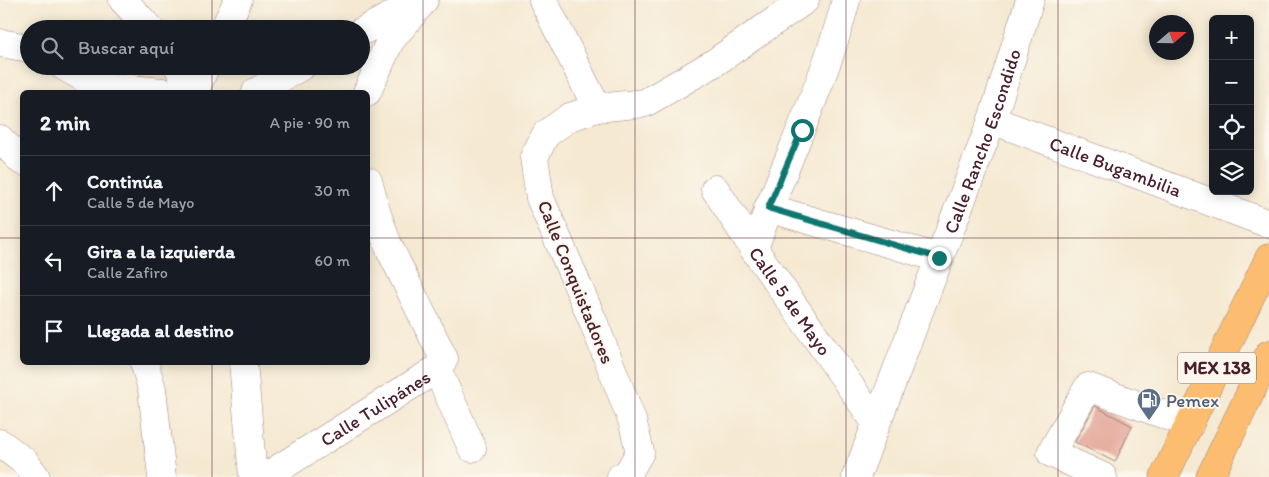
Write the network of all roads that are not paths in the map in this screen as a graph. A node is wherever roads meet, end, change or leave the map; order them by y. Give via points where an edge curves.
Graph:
1 (123, 0) edge
2 (238, 0) edge
3 (422, 0) edge
4 (543, 0) edge
5 (805, 0) edge
6 (846, 0) edge
7 (1030, 0) edge
8 (386, 8) edge
9 (142, 20) edge
10 (228, 20) edge
11 (370, 23) edge
12 (0, 42) edge
13 (20, 46) edge
14 (79, 75) edge
15 (183, 75) edge
16 (201, 75) edge
17 (286, 75) edge
18 (141, 90) edge
19 (191, 90) edge
20 (193, 90) edge
21 (260, 90) edge
22 (368, 90) edge
23 (597, 108) junction
24 (992, 120) junction
25 (0, 139) edge
26 (20, 159) edge
27 (715, 189) dead end
28 (370, 198) edge
29 (768, 208) junction
30 (372, 217) edge
31 (1269, 224) edge
32 (754, 248) junction
33 (939, 258) junction
34 (1269, 258) edge
35 (1269, 354) edge
36 (145, 365) edge
37 (243, 365) edge
38 (437, 369) junction
39 (876, 423) junction
40 (1190, 424) junction
41 (0, 443) edge
42 (472, 448) dead end
43 (36, 477) edge
44 (162, 477) edge
45 (253, 477) edge
46 (265, 477) edge
47 (621, 477) edge
48 (856, 477) edge
49 (1103, 477) edge
50 (1164, 477) edge
51 (1210, 477) edge

1 - 9 street
2 - 10 street
3 - 8 street
3 - 22 street via 390,42
4 - 23 street
5 - 23 street, Calle Conquistadores via 714,63 645,103
6 - 29 street, Calle 5 de Mayo via 802,130
7 - 24 street, Calle Rancho Escondido
8 - 11 street
12 - 13 street
14 - 18 street via 98,86
15 - 19 street
16 - 20 street
17 - 21 street
23 - 47 street, Calle Conquistadores via 570,117 546,134 534,157 540,198 632,420 640,452 628,473
24 - 31 street, Calle Bugambilia
24 - 33 street, Calle Rancho Escondido
25 - 26 street
27 - 32 street
28 - 30 street, Calle Tulipánes
29 - 32 street, Calle 5 de Mayo
29 - 33 street
30 - 38 street, Calle Tulipánes via 444,359
32 - 39 street, Calle 5 de Mayo
33 - 39 street, Calle Rancho Escondido
34 - 40 main road, MEX 138
35 - 51 main road, MEX 138
36 - 44 street via 152,389
37 - 45 street
38 - 42 street
38 - 46 street, Calle Tulipánes
39 - 48 street, Calle Rancho Escondido
40 - 49 street via 1088,387 1051,453
40 - 50 main road, MEX 138
41 - 43 street via 25,462

